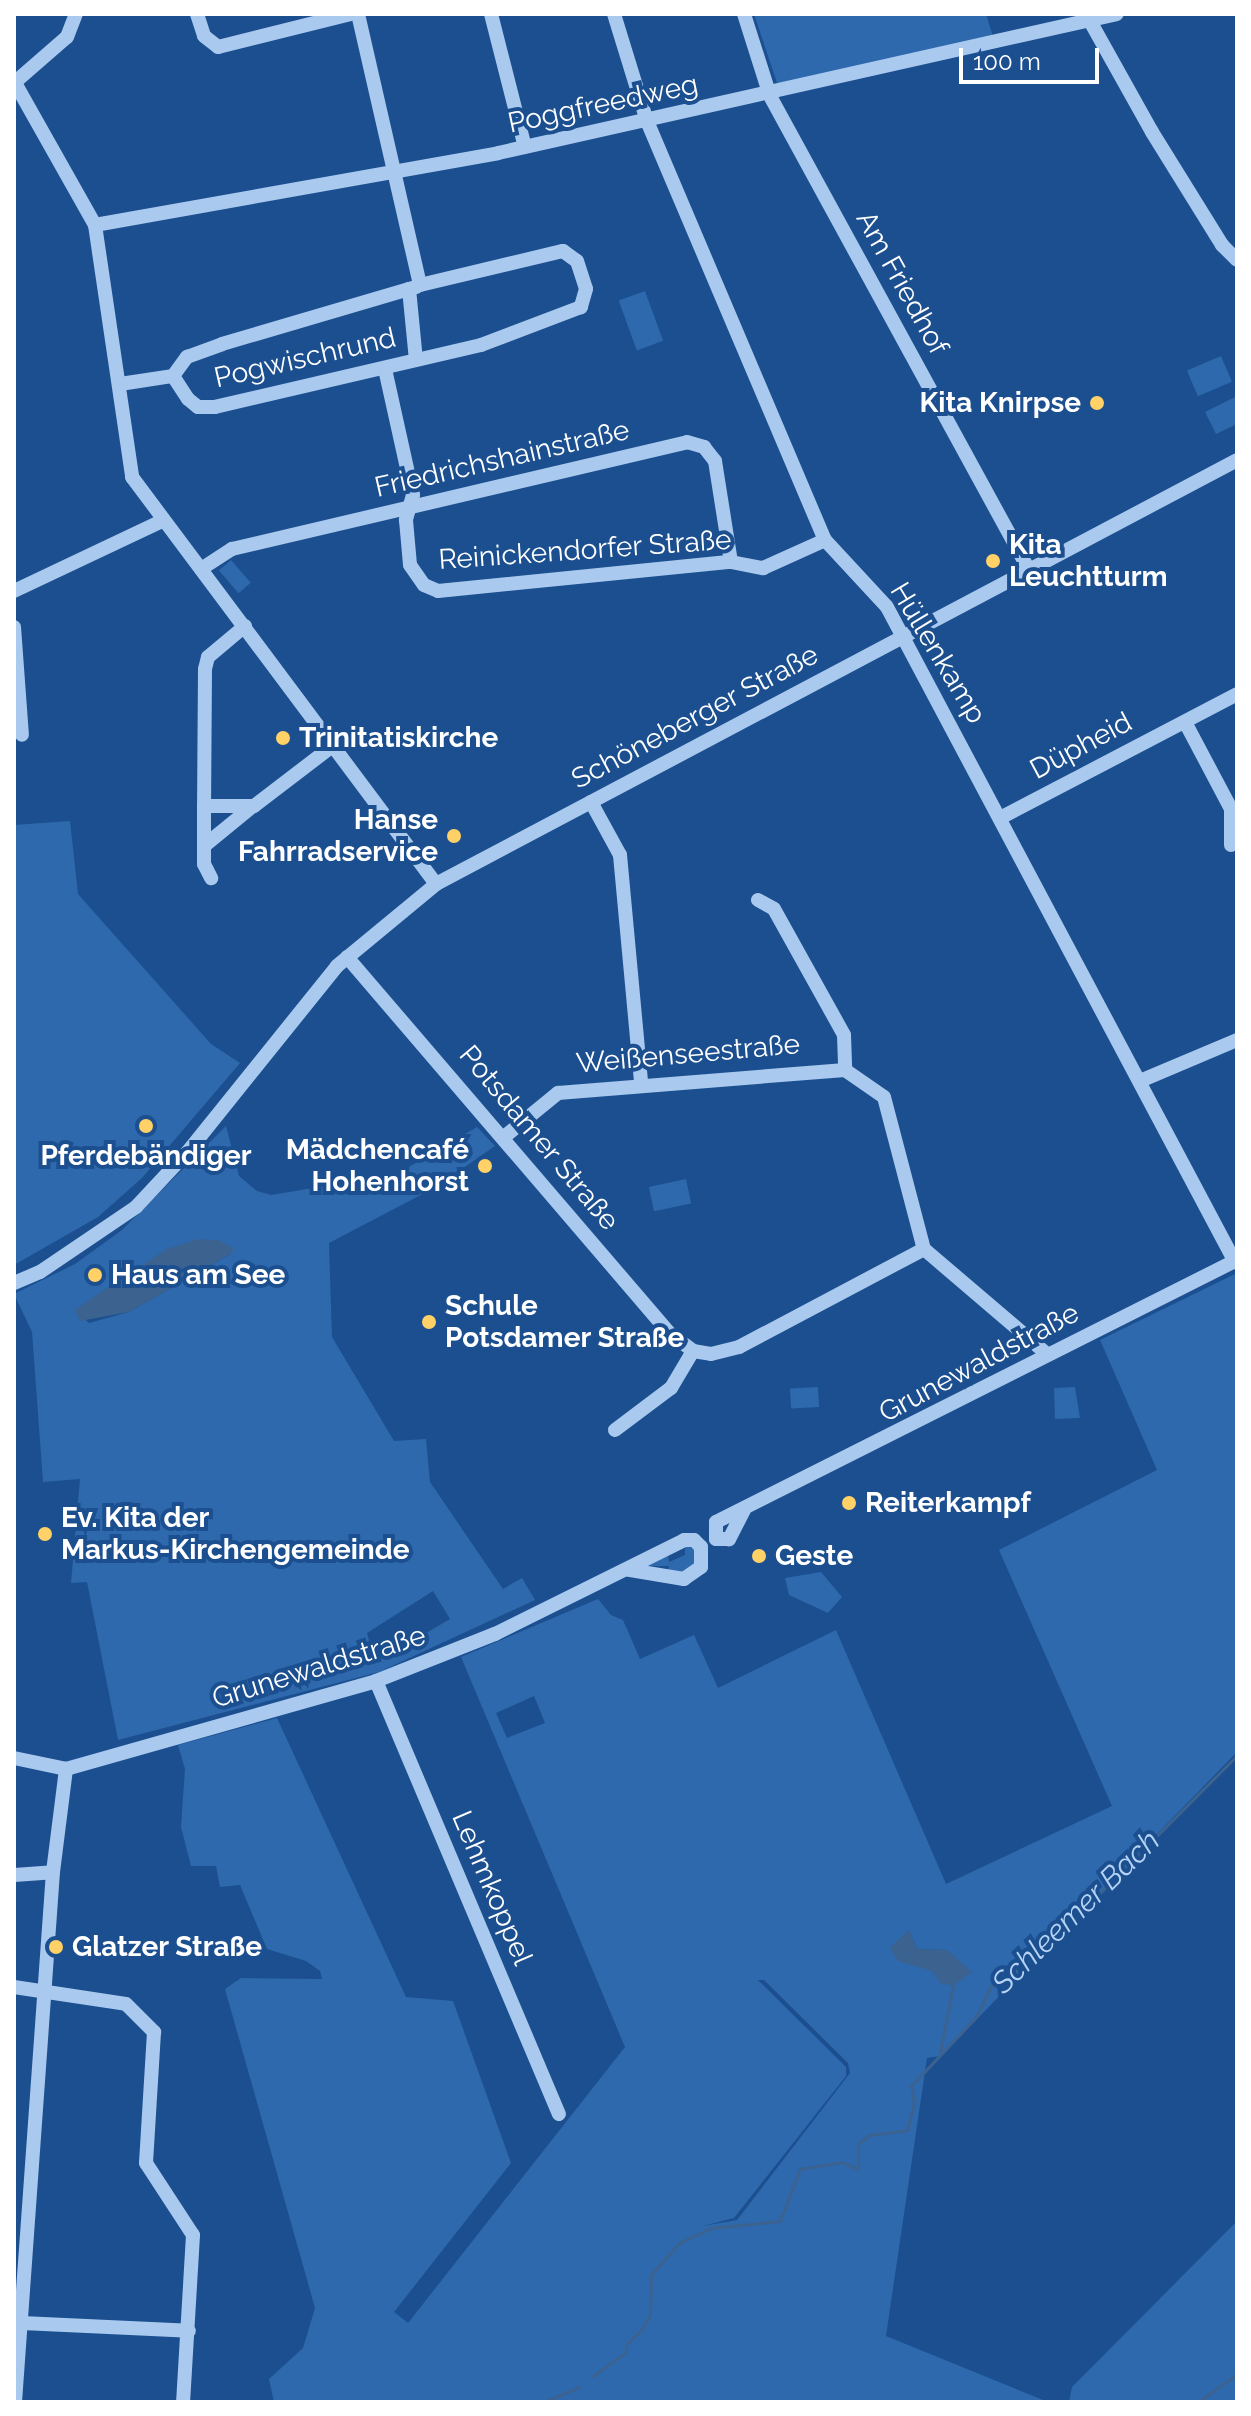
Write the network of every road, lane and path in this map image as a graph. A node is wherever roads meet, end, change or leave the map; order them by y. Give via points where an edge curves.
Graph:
1 (76, 14) edge
2 (197, 14) edge
3 (350, 14) edge
4 (358, 14) edge
5 (491, 14) edge
6 (614, 14) edge
7 (744, 14) edge
8 (1041, 14) edge
9 (1117, 14) edge
10 (1090, 21) junction
11 (1046, 31) junction
12 (14, 83) edge
13 (770, 96) junction
14 (647, 121) junction
15 (525, 147) junction
16 (396, 171) junction
17 (95, 225) junction
18 (1237, 260) edge
19 (414, 287) junction
20 (416, 360) junction
21 (385, 369) junction
22 (173, 376) junction
23 (120, 384) junction
24 (1237, 460) edge
25 (408, 508) junction
26 (162, 521) junction
27 (825, 540) junction
28 (731, 562) junction
29 (201, 569) junction
30 (1029, 570) junction
31 (14, 591) edge
32 (245, 626) junction
33 (14, 627) edge
34 (903, 637) junction
35 (1237, 694) edge
36 (1185, 722) junction
37 (22, 735) dead end
38 (335, 744) junction
39 (591, 802) junction
40 (204, 806) junction
41 (254, 806) junction
42 (1002, 817) junction
43 (1231, 845) dead end
44 (204, 846) junction
45 (211, 878) dead end
46 (436, 884) junction
47 (758, 900) dead end
48 (347, 957) junction
49 (1237, 1040) edge
50 (845, 1070) junction
51 (1140, 1081) junction
52 (641, 1083) junction
53 (504, 1137) junction
54 (924, 1249) junction
55 (1236, 1261) edge
56 (48, 1264) junction
57 (14, 1276) edge
58 (14, 1283) edge
59 (693, 1351) junction
60 (1047, 1354) junction
61 (615, 1430) dead end
62 (744, 1510) dead end
63 (629, 1570) junction
64 (376, 1681) junction
65 (14, 1758) edge
66 (66, 1769) junction
67 (53, 1872) junction
68 (14, 1875) edge
69 (14, 1987) edge
70 (46, 1991) junction
71 (559, 2114) dead end
72 (22, 2323) junction
73 (189, 2331) junction
74 (16, 2356) edge
75 (15, 2402) edge
76 (183, 2402) edge

1 - 12 street via 67,37
2 - 3 street via 204,36 218,47
4 - 16 street, Pogwischrund
5 - 15 street
6 - 14 street, Hüllenkamp
7 - 13 street, Am Friedhof
8 - 11 street
9 - 10 street, Poggfreedweg
10 - 11 street, Poggfreedweg
10 - 18 street via 1152,132 1222,245
11 - 13 street, Poggfreedweg
12 - 17 street
13 - 14 street, Poggfreedweg
13 - 30 street, Am Friedhof
14 - 15 street, Poggfreedweg
14 - 27 street, Hüllenkamp
15 - 16 street, Poggfreedweg
16 - 17 street, Poggfreedweg
16 - 19 street, Pogwischrund
17 - 23 street
19 - 20 street, Pogwischrund
19 - 20 street, Pogwischrund via 563,251 577,261 586,289 581,307 572,311 503,338
19 - 22 street, Pogwischrund via 222,344 187,357
20 - 21 street, Pogwischrund
21 - 22 street, Pogwischrund via 215,407 198,407
21 - 25 street, Reinickendorfer Straße via 413,495
22 - 23 street, Pogwischrund
23 - 26 street via 132,477
24 - 30 street, Schöneberger Straße
25 - 28 street, Reinickendorfer Straße via 410,565 424,585 438,591
25 - 28 street, Friedrichshainstraße via 687,442 704,447 715,461
25 - 29 street, Friedrichshainstraße via 232,549
26 - 29 street
26 - 31 street
27 - 28 street, Reinickendorfer Straße via 763,568
27 - 34 street, Hüllenkamp via 887,607
29 - 32 street
30 - 34 street, Schöneberger Straße
32 - 38 street
32 - 40 street via 208,657
33 - 37 street
34 - 39 street, Schöneberger Straße
34 - 42 street, Hüllenkamp
35 - 36 street, Düpheid
36 - 42 street, Düpheid
36 - 43 street via 1231,809
38 - 41 street
38 - 46 street
39 - 46 street, Schöneberger Straße
39 - 52 street via 620,855
40 - 41 street
40 - 44 street
41 - 44 street
42 - 51 street, Hüllenkamp
44 - 45 street
46 - 48 street, Schöneberger Straße
47 - 50 street, Weißenseestraße via 774,909 844,1035
48 - 53 street, Potsdamer Straße
48 - 56 street, Schöneberger Straße via 145,1194 98,1233
49 - 51 street
50 - 52 street, Weißenseestraße
50 - 54 street via 884,1097
51 - 55 street, Hüllenkamp
52 - 53 street, Weißenseestraße via 558,1093
53 - 59 street, Potsdamer Straße via 668,1332
54 - 59 street via 739,1347 711,1354
54 - 60 street
55 - 60 street, Grunewaldstraße
56 - 57 street, Schöneberger Straße
56 - 58 street, Schöneberger Straße
59 - 61 street via 671,1388
60 - 62 street, Grunewaldstraße via 1033,1367
63 - 63 street, Grunewaldstraße via 676,1580 692,1576 701,1567 701,1547 684,1540
63 - 64 street, Grunewaldstraße via 466,1647
64 - 66 street, Grunewaldstraße
64 - 71 street, Lehmkoppel
65 - 66 street, Grunewaldstraße
66 - 67 street
67 - 68 street
67 - 70 street
69 - 70 street
70 - 72 street
70 - 73 street via 126,2004 154,2032 146,2163 193,2235
72 - 73 street
72 - 74 street
73 - 76 street
74 - 75 street

